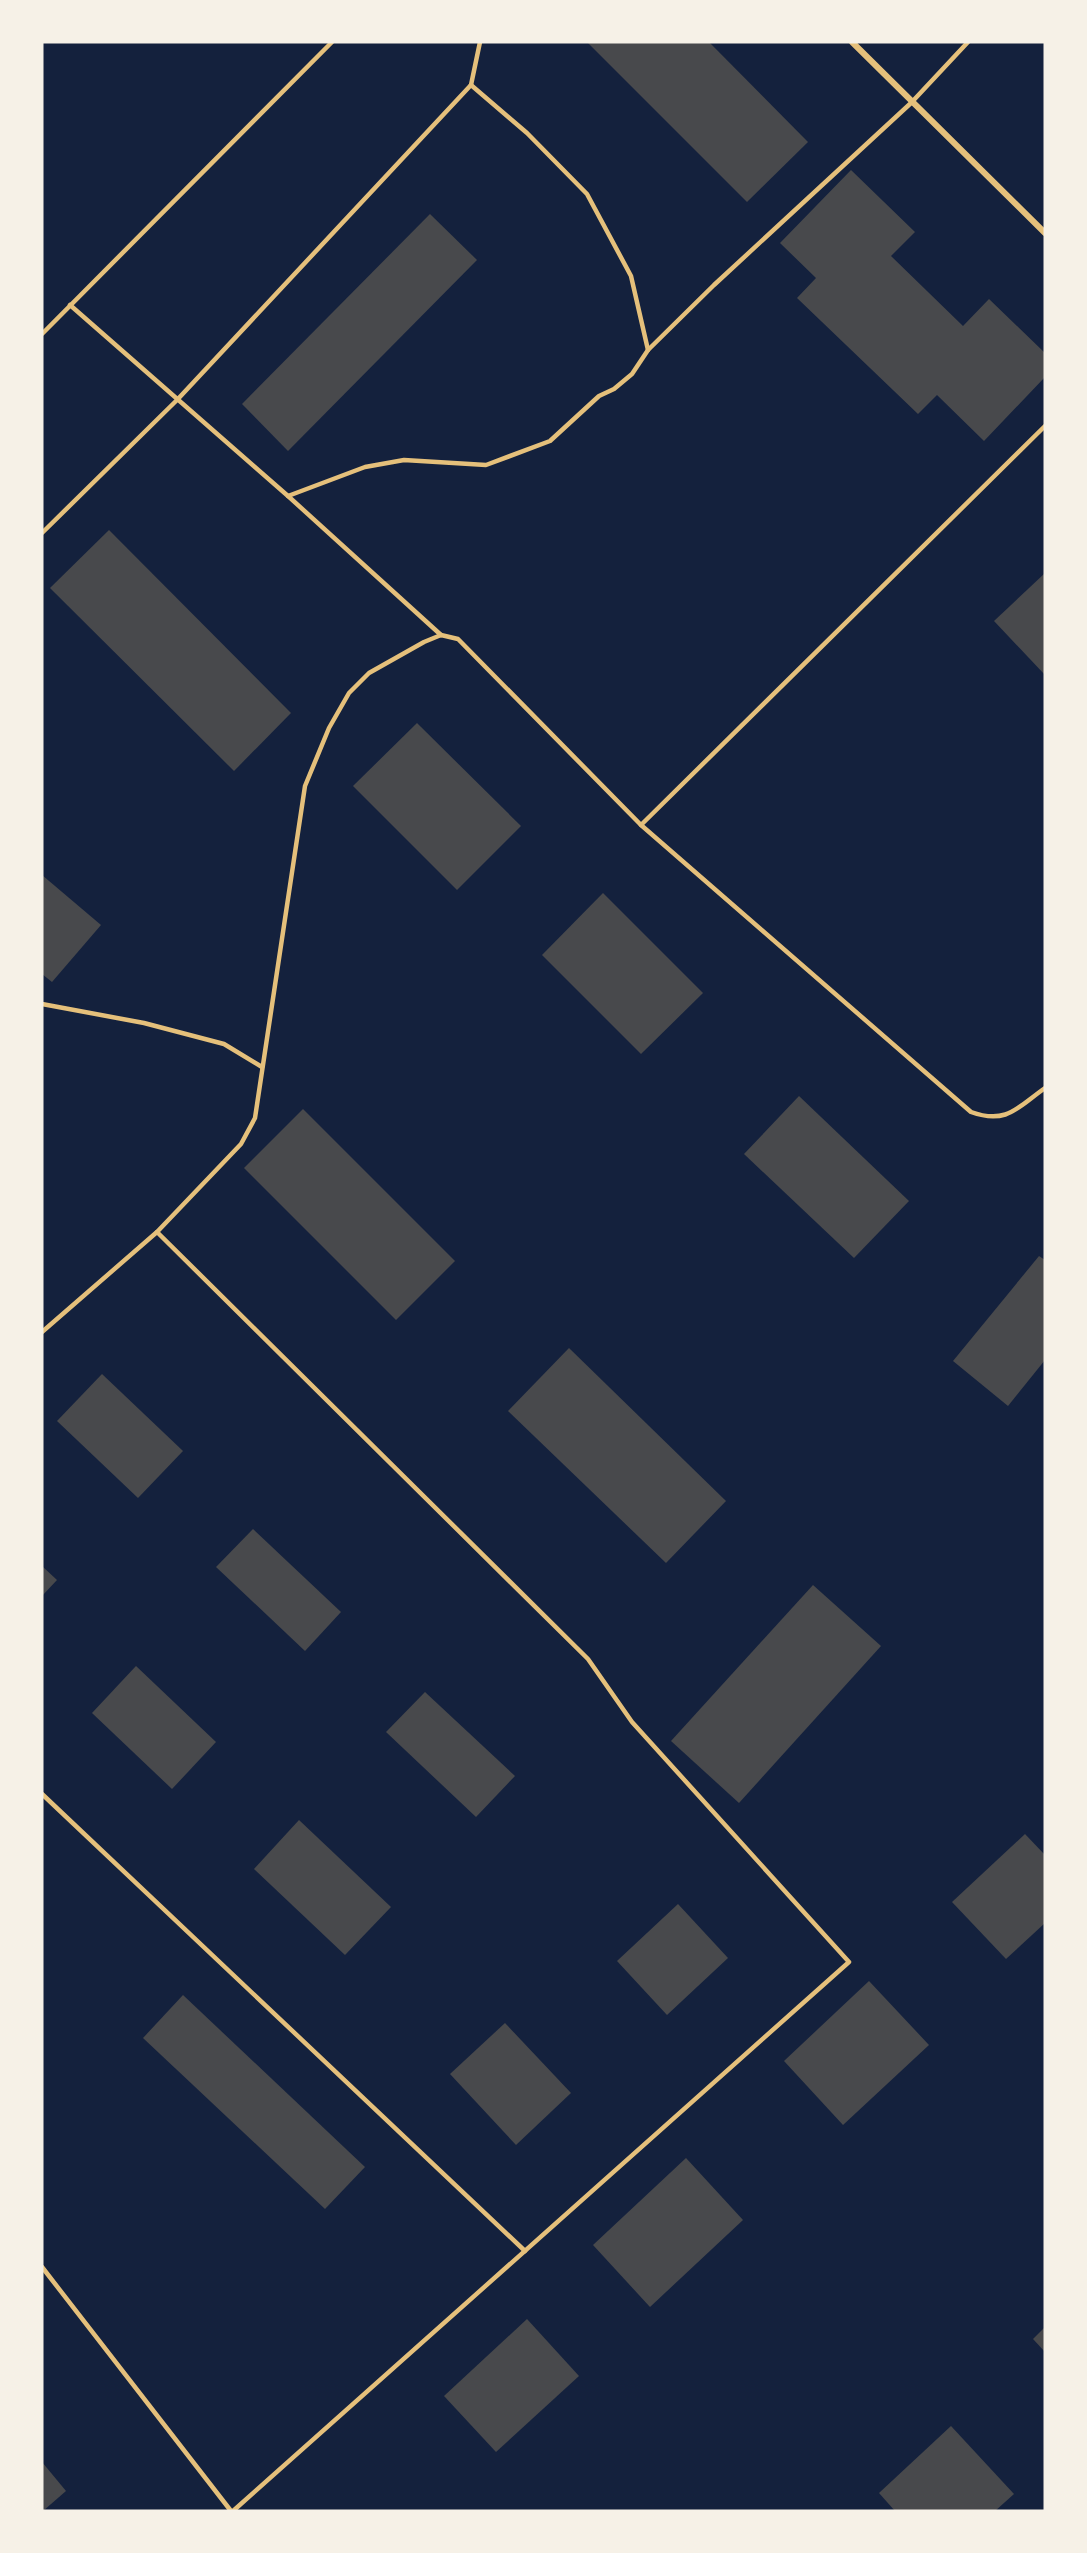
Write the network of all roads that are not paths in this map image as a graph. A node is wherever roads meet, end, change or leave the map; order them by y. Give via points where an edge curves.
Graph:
1 (332, 42) edge
2 (480, 42) edge
3 (852, 42) edge
4 (968, 42) edge
5 (471, 85) junction
6 (911, 103) junction
7 (1045, 233) edge
8 (70, 306) junction
9 (42, 334) edge
10 (648, 350) junction
11 (177, 400) junction
12 (1045, 426) edge
13 (288, 496) junction
14 (42, 533) edge
15 (441, 635) junction
16 (641, 825) junction
17 (42, 1004) edge
18 (262, 1067) junction
19 (1045, 1088) edge
20 (157, 1232) junction
21 (42, 1332) edge
22 (42, 1794) edge
23 (525, 2251) junction
24 (42, 2268) edge
25 (232, 2511) edge

1 - 8 lane
2 - 5 lane
3 - 6 street
4 - 6 lane
5 - 10 lane via 527,133 587,194 631,276
5 - 11 lane
6 - 7 street
6 - 10 lane
8 - 9 lane
8 - 11 lane
10 - 13 lane via 632,374 600,396 550,441 486,465 404,460 365,467
11 - 13 lane
11 - 14 lane
12 - 16 lane
13 - 15 lane
15 - 16 lane via 458,639
15 - 18 lane via 369,673 349,693 329,728 305,786
16 - 19 lane via 971,1112 986,1117 1005,1116
17 - 18 lane via 144,1023 224,1044
18 - 20 lane via 255,1118 241,1144
20 - 21 lane
20 - 23 lane via 588,1659 632,1722 849,1962
22 - 23 lane
23 - 25 lane
24 - 25 lane

